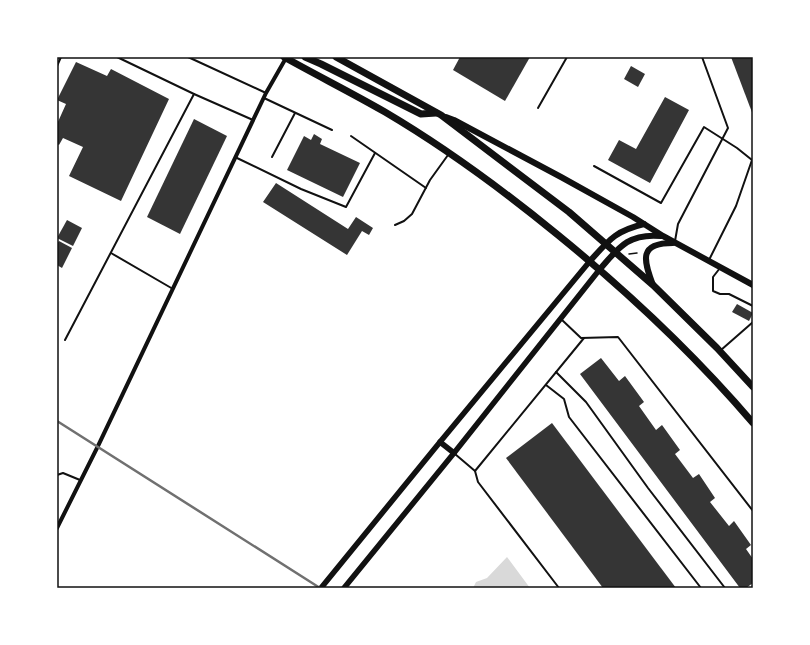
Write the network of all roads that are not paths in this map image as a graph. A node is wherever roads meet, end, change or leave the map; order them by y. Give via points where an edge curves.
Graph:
1 (61, 57) edge
2 (117, 57) edge
3 (188, 57) edge
4 (287, 57) edge
5 (305, 57) edge
6 (336, 57) edge
7 (567, 57) edge
8 (702, 57) edge
9 (57, 66) edge
10 (194, 94) junction
11 (265, 96) junction
12 (538, 108) dead end
13 (295, 112) junction
14 (438, 114) junction
15 (253, 120) junction
16 (332, 130) dead end
17 (351, 136) dead end
18 (722, 140) junction
19 (375, 153) junction
20 (449, 154) junction
21 (235, 157) junction
22 (272, 157) dead end
23 (594, 166) dead end
24 (426, 188) junction
25 (644, 224) junction
26 (395, 225) dead end
27 (663, 236) junction
28 (606, 243) junction
29 (675, 243) junction
30 (615, 252) junction
31 (111, 253) junction
32 (590, 261) junction
33 (709, 261) junction
34 (721, 268) junction
35 (600, 269) junction
36 (653, 285) junction
37 (753, 285) edge
38 (173, 289) junction
39 (753, 306) edge
40 (561, 318) junction
41 (753, 322) edge
42 (584, 338) junction
43 (65, 340) dead end
44 (720, 351) junction
45 (556, 372) junction
46 (546, 384) junction
47 (753, 387) edge
48 (753, 423) edge
49 (440, 442) junction
50 (454, 453) junction
51 (475, 471) junction
52 (57, 475) edge
53 (80, 481) junction
54 (753, 510) edge
55 (57, 528) edge
56 (321, 588) edge
57 (344, 588) edge
58 (559, 588) edge
59 (701, 588) edge
60 (725, 588) edge

1 - 9 lane
2 - 10 lane
3 - 11 lane
4 - 11 street
4 - 20 main road via 385,112
5 - 14 main road via 421,114
6 - 14 main road
7 - 12 lane
8 - 18 lane via 728,128
10 - 15 lane
10 - 31 lane
11 - 13 lane
11 - 15 street
13 - 16 lane
13 - 22 lane
14 - 25 main road via 561,177
14 - 28 main road via 546,194
15 - 21 street
17 - 19 lane
18 - 23 lane via 704,127 661,203
18 - 29 lane via 678,224
18 - 33 lane via 752,160 736,206
19 - 21 lane via 346,207 301,189
19 - 24 lane
20 - 24 lane
20 - 32 main road via 504,192
21 - 38 street
24 - 26 lane via 412,214
25 - 27 main road
25 - 28 main road via 623,230
27 - 29 main road
27 - 30 main road via 648,235 635,238
28 - 30 main road
28 - 32 main road
29 - 33 main road
29 - 36 main road via 662,243 648,250 646,265
30 - 35 main road
30 - 36 main road
31 - 38 lane
31 - 43 lane
32 - 35 main road
32 - 49 street
33 - 34 main road
34 - 37 main road
34 - 39 lane via 713,277 713,292 729,294
35 - 40 street
35 - 48 main road via 700,364
36 - 44 main road
38 - 53 street
40 - 42 lane
40 - 50 street
41 - 44 lane
42 - 45 lane
42 - 54 lane via 618,337
44 - 47 main road
45 - 46 lane
45 - 60 lane via 586,402
46 - 51 lane
46 - 59 lane via 564,399 570,417
49 - 50 street
49 - 56 street
50 - 51 lane
50 - 57 street
51 - 58 lane via 478,482
52 - 53 lane via 63,473
53 - 55 street

